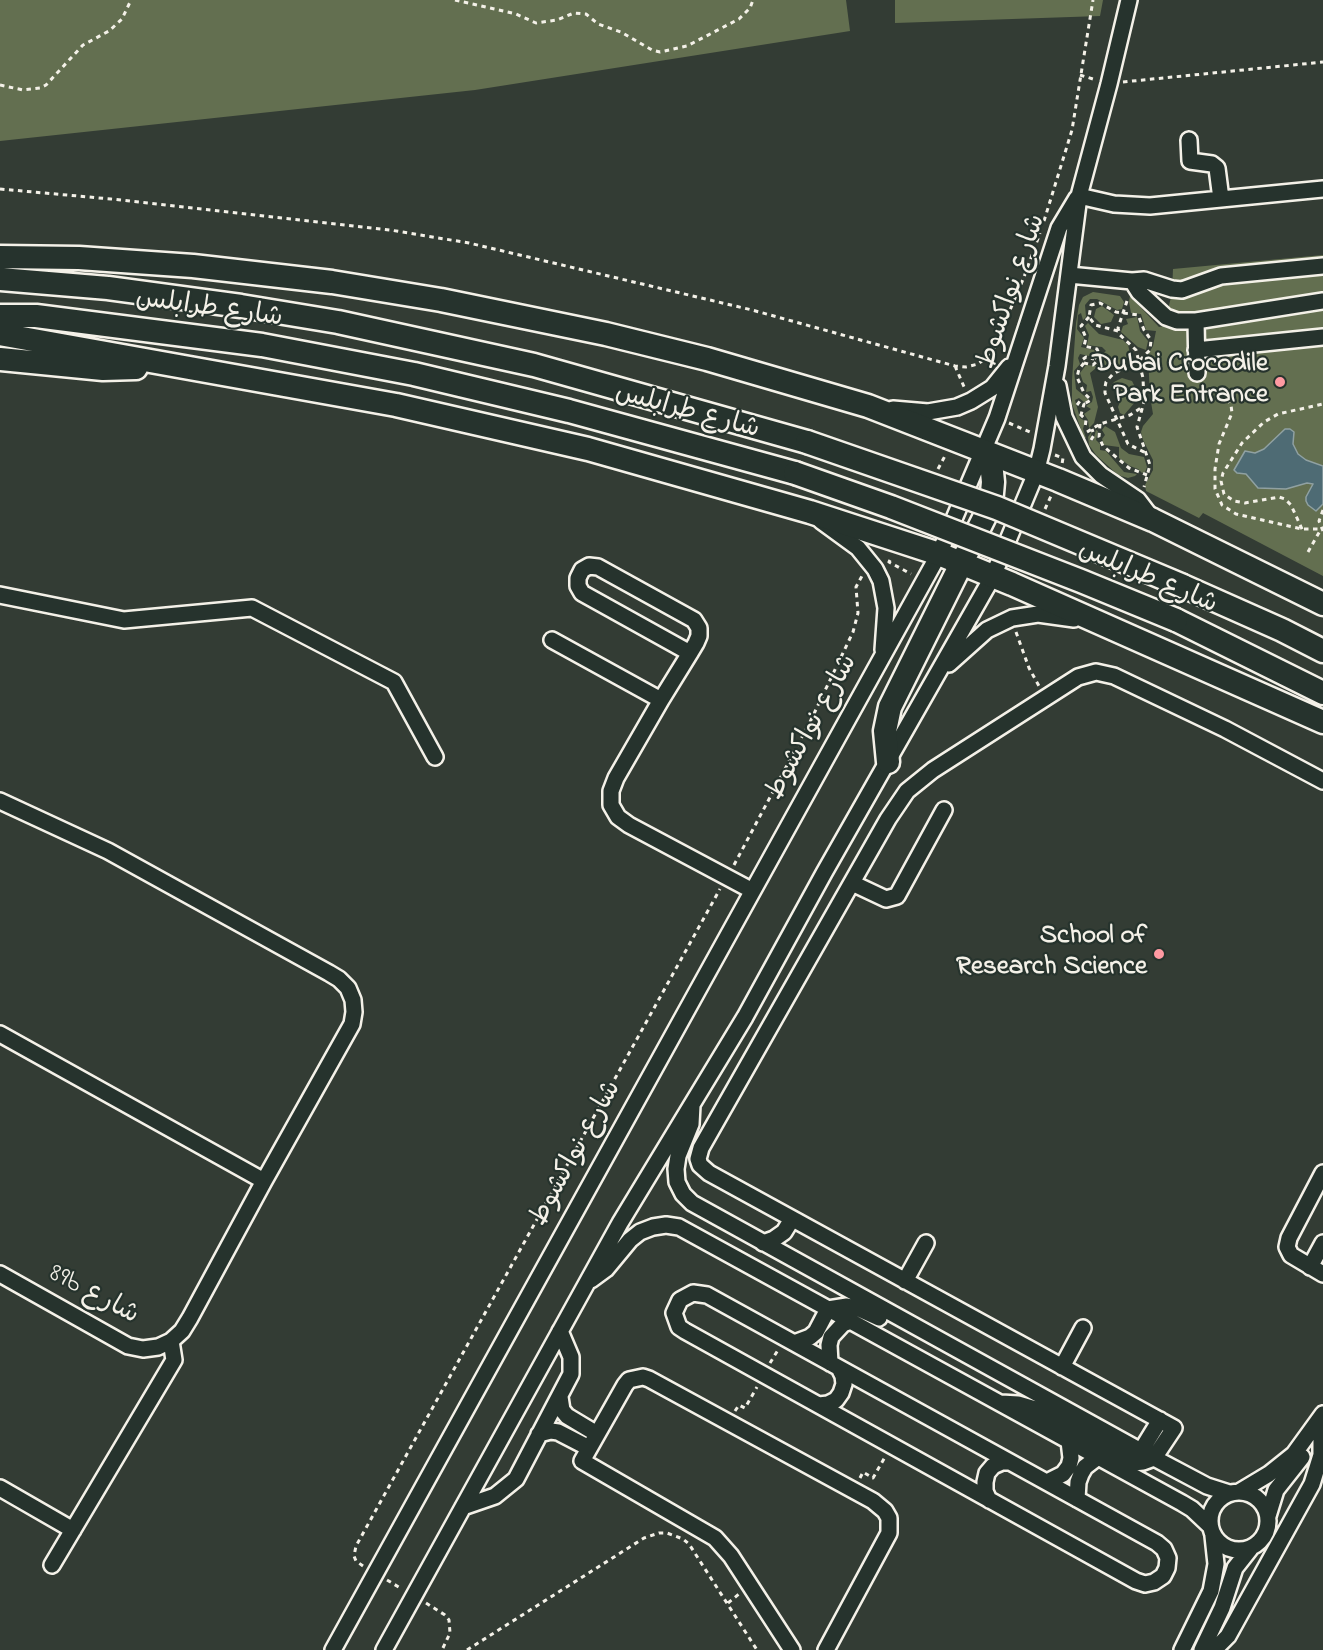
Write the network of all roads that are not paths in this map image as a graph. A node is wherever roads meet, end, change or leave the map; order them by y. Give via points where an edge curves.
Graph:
1 (1129, 0) edge
2 (1189, 140) dead end
3 (1323, 189) edge
4 (1079, 196) junction
5 (1221, 199) junction
6 (0, 257) edge
7 (1323, 266) edge
8 (1069, 275) junction
9 (0, 279) edge
10 (1132, 281) junction
11 (1323, 301) edge
12 (0, 316) edge
13 (1196, 321) junction
14 (0, 334) edge
15 (1323, 337) edge
16 (1196, 350) junction
17 (1020, 352) junction
18 (0, 360) edge
19 (160, 362) junction
20 (1057, 366) junction
21 (1197, 373) dead end
22 (868, 406) junction
23 (983, 452) junction
24 (1036, 473) junction
25 (810, 512) junction
26 (1153, 520) junction
27 (939, 554) junction
28 (963, 564) junction
29 (993, 576) junction
30 (0, 595) edge
31 (1323, 604) edge
32 (1116, 630) junction
33 (552, 640) dead end
34 (1323, 651) edge
35 (690, 653) junction
36 (882, 656) junction
37 (937, 677) junction
38 (1323, 693) edge
39 (661, 700) junction
40 (1323, 722) edge
41 (435, 757) dead end
42 (888, 762) junction
43 (1323, 780) edge
44 (0, 801) edge
45 (944, 810) dead end
46 (852, 883) junction
47 (752, 890) junction
48 (0, 1034) edge
49 (692, 1103) junction
50 (1323, 1173) edge
51 (264, 1180) junction
52 (788, 1226) junction
53 (763, 1243) junction
54 (926, 1243) dead end
55 (1323, 1243) edge
56 (789, 1257) junction
57 (1317, 1270) edge
58 (0, 1274) edge
59 (905, 1281) junction
60 (586, 1284) junction
61 (828, 1309) junction
62 (851, 1321) junction
63 (909, 1323) junction
64 (1083, 1328) dead end
65 (560, 1331) junction
66 (171, 1341) junction
67 (794, 1343) junction
68 (835, 1365) junction
69 (1062, 1367) junction
70 (560, 1397) junction
71 (1001, 1403) junction
72 (819, 1405) junction
73 (1322, 1419) edge
74 (1160, 1420) junction
75 (539, 1434) junction
76 (597, 1434) junction
77 (1069, 1441) junction
78 (589, 1448) junction
79 (1147, 1454) junction
80 (1098, 1457) junction
81 (1010, 1462) junction
82 (1047, 1482) junction
83 (0, 1488) edge
84 (1234, 1493) junction
85 (1077, 1499) junction
86 (989, 1500) junction
87 (463, 1507) junction
88 (1268, 1516) junction
89 (73, 1530) junction
90 (1211, 1531) junction
91 (1250, 1549) junction
92 (52, 1565) dead end
93 (1203, 1649) edge
94 (333, 1650) edge
95 (384, 1650) edge
96 (792, 1650) edge
97 (826, 1650) edge
98 (1182, 1650) edge

1 - 4 street
2 - 5 street via 1190,161 1217,168
3 - 5 street
4 - 5 street via 1132,206
4 - 8 street, شارع نواكشوط
4 - 17 street, شارع نواكشوط via 1059,228
6 - 22 highway via 194,266 441,300 707,359
7 - 10 street via 1221,276 1182,290 1144,280
8 - 10 street
8 - 20 street, شارع نواكشوط
9 - 34 highway, شارع طرابلس, bridge via 108,288 241,306 338,322 534,365 807,442 998,508 1184,586
10 - 13 street via 1138,292 1166,316 1177,321
11 - 13 street
12 - 38 highway, شارع طرابلس, bridge via 36,316 262,345 414,374 569,411 795,473 1176,620
13 - 16 street
14 - 19 highway
15 - 16 street
16 - 21 street
17 - 22 street via 992,388 957,407 928,412
17 - 23 street, شارع نواكشوط
18 - 19 highway via 118,369
19 - 25 highway via 396,405 588,449
20 - 24 street, شارع نواكشوط
20 - 26 street via 1064,417 1084,443 1092,466 1138,500
22 - 23 highway
23 - 24 highway
23 - 27 street, شارع نواكشوط
23 - 28 highway via 992,472 993,493
24 - 26 highway
24 - 29 street, شارع نواكشوط
25 - 27 highway
25 - 36 street via 858,548 875,569 886,608
26 - 31 highway
27 - 28 highway
27 - 36 street, شارع نواكشوط
28 - 29 highway
28 - 42 highway via 890,707 885,730
29 - 32 highway
29 - 37 street, شارع نواكشوط
30 - 41 street via 124,620 252,608 394,682
32 - 37 street via 1050,614 1012,618 975,639
32 - 40 highway
33 - 39 street
35 - 35 street via 699,636 694,620 598,567 582,570 578,578 582,593
35 - 39 street
36 - 47 street, شارع نواكشوط
37 - 42 street, شارع نواكشوط
39 - 47 street via 616,778 610,791 611,805 618,818 629,825
42 - 49 street, شارع نواكشوط via 745,1017
43 - 46 street via 1106,672 1087,674 919,780 896,805
44 - 51 street via 154,875 329,972 348,988 352,1024
45 - 46 street via 897,896 886,899
46 - 52 street via 699,1153 703,1170
47 - 94 street, شارع نواكشوط
48 - 51 street
49 - 53 street via 691,1124 676,1169 683,1194
49 - 60 street, شارع نواكشوط
50 - 57 street via 1287,1242 1288,1252
51 - 66 street via 183,1331
52 - 53 street
52 - 56 street via 784,1245
52 - 59 street
53 - 56 street
54 - 59 street
55 - 57 street
56 - 63 street
58 - 66 street, 89b شارع via 128,1346 143,1349
59 - 69 street
60 - 61 street via 606,1269 640,1232 666,1225 691,1233
60 - 65 street, شارع نواكشوط
61 - 62 street
61 - 63 street via 847,1306 887,1322
61 - 67 street via 816,1332
62 - 68 street via 831,1337 829,1345
62 - 71 street
63 - 79 street
64 - 69 street
65 - 70 street via 572,1366
65 - 87 street, شارع نواكشوط
66 - 89 street via 174,1360
67 - 68 street
67 - 72 street via 700,1293 686,1296 675,1306 679,1327
68 - 72 street via 843,1376 841,1393 836,1400
68 - 81 street
69 - 74 street
70 - 75 street
70 - 76 street via 567,1416
71 - 77 street
71 - 79 street via 1035,1409 1127,1461 1138,1463
72 - 86 street
73 - 84 street via 1294,1454 1269,1474
73 - 88 street via 1312,1443 1276,1490
73 - 93 street via 1322,1455 1312,1484 1228,1636 1218,1646
74 - 79 street
74 - 79 street via 1174,1428
75 - 78 street via 558,1432
75 - 87 street via 509,1486 495,1496
76 - 78 street
76 - 97 street via 625,1385 643,1377 880,1505 889,1518 889,1533
77 - 80 street
77 - 82 street via 1069,1467
78 - 96 street via 582,1461 705,1531 724,1546
79 - 84 street via 1207,1486
80 - 85 street via 1081,1474
80 - 90 street via 1192,1509
81 - 82 street
81 - 86 street via 993,1466 987,1473 984,1482
82 - 85 street
83 - 89 street
84 - 88 street via 1249,1493 1258,1498
84 - 90 street via 1214,1506
85 - 86 street via 1157,1542 1168,1558 1162,1576 1145,1584 1136,1581
87 - 95 street, شارع نواكشوط
88 - 91 street via 1265,1535
89 - 92 street
90 - 91 street via 1229,1549
90 - 98 street via 1216,1564 1211,1591
91 - 93 street via 1233,1573

